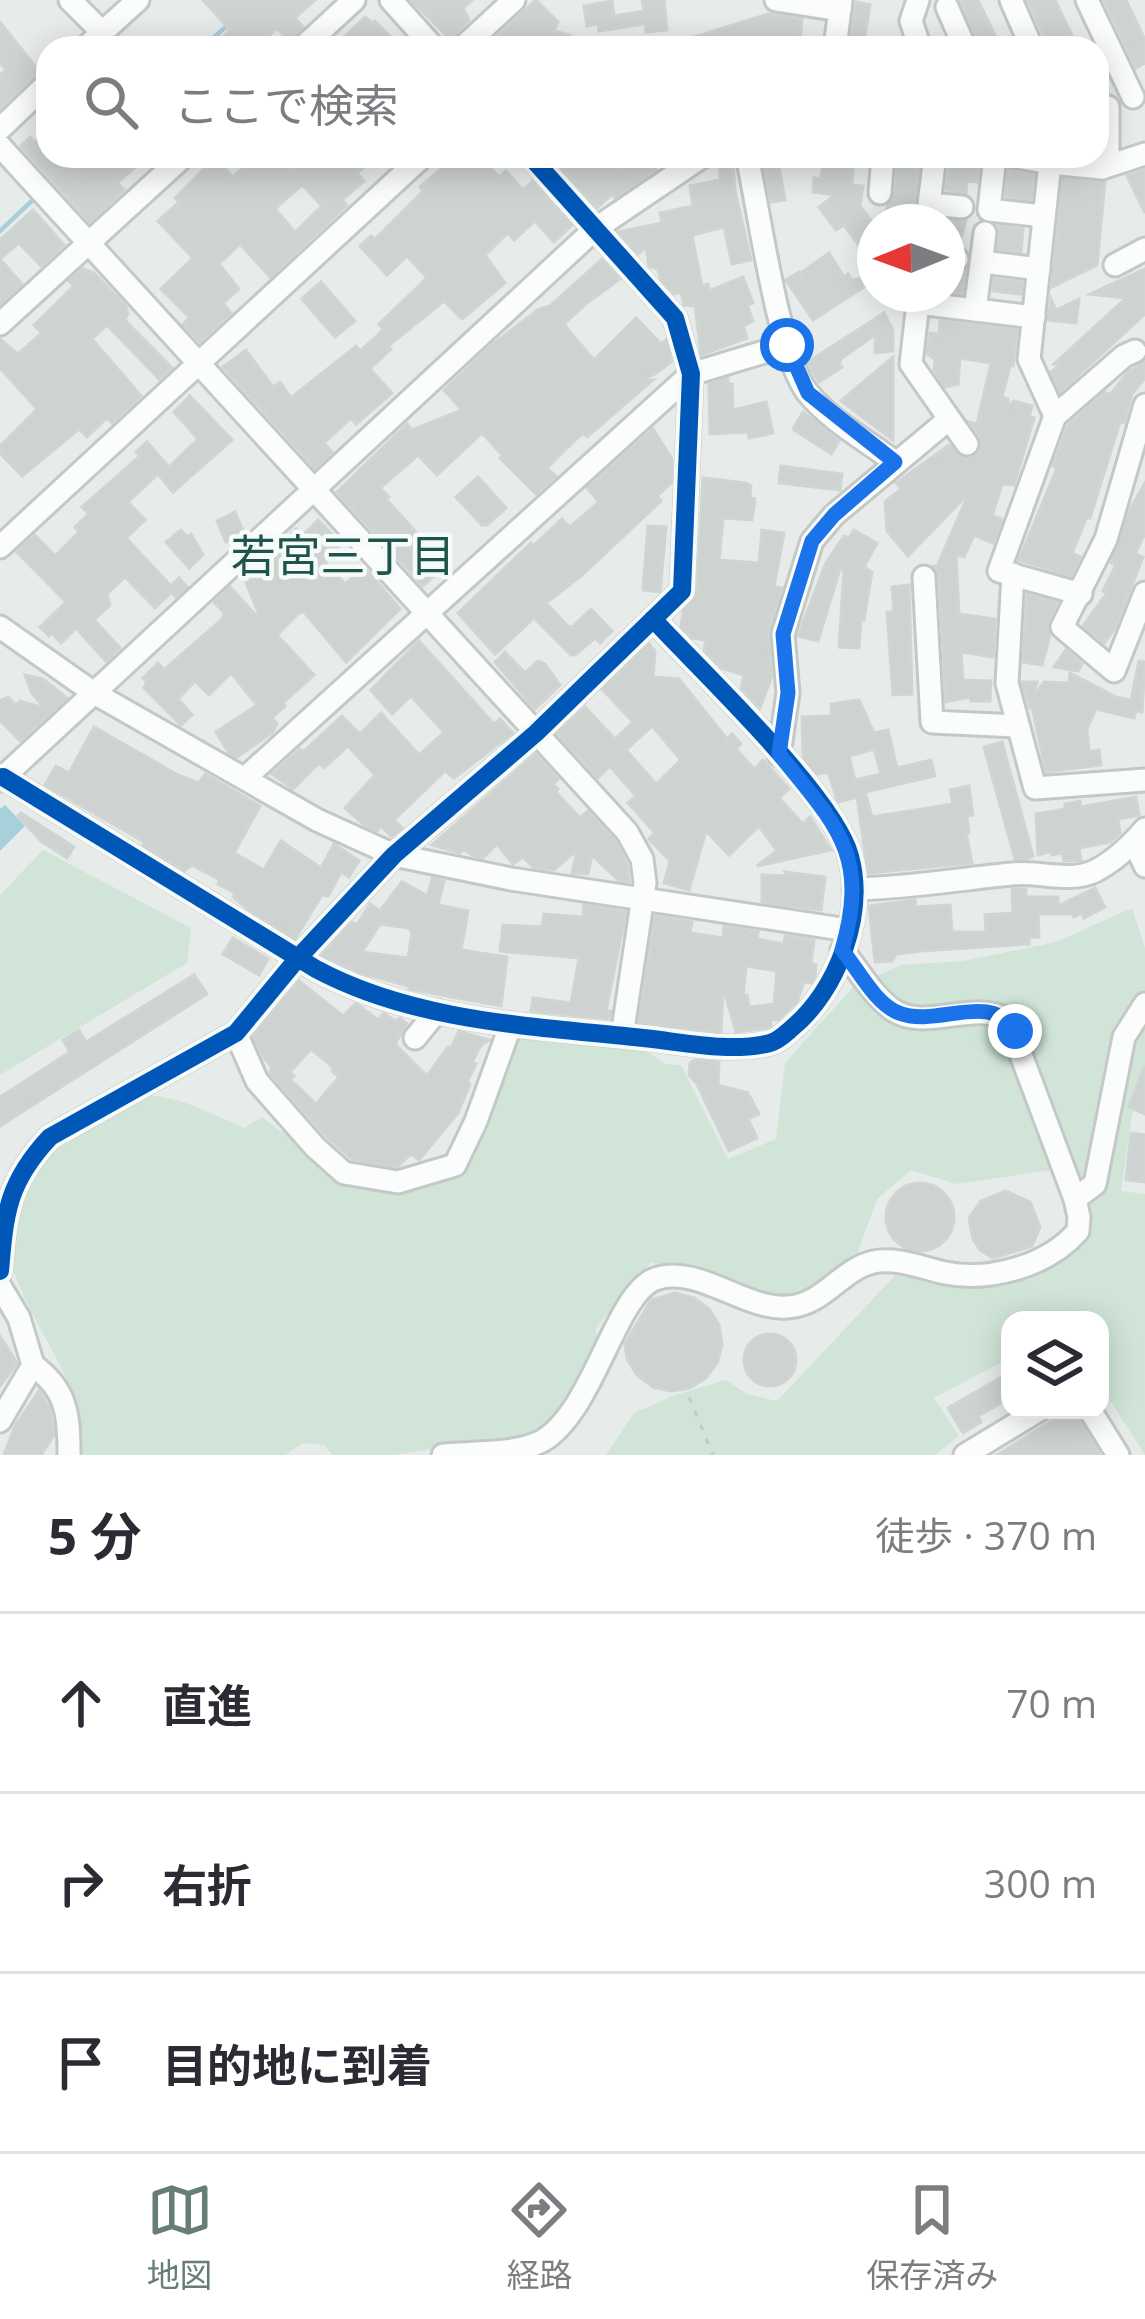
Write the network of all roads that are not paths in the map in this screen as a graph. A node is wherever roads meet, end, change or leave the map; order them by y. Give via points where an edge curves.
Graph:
1 (70, 0) edge
2 (138, 0) edge
3 (354, 0) edge
4 (391, 0) edge
5 (514, 0) edge
6 (776, 0) edge
7 (918, 0) edge
8 (1011, 0) edge
9 (1087, 0) edge
10 (841, 5) edge
11 (946, 7) dead end
12 (91, 36) edge
13 (98, 36) edge
14 (315, 36) edge
15 (423, 36) edge
16 (475, 36) edge
17 (837, 36) edge
18 (916, 36) edge
19 (959, 36) edge
20 (1027, 36) edge
21 (1107, 36) edge
22 (1109, 40) edge
23 (36, 94) edge
24 (1139, 94) edge
25 (1109, 106) edge
26 (0, 129) edge
27 (0, 146) edge
28 (1145, 154) edge
29 (1109, 166) edge
30 (171, 168) edge
31 (410, 168) edge
32 (541, 168) edge
33 (685, 168) edge
34 (750, 168) edge
35 (883, 168) edge
36 (933, 168) edge
37 (993, 168) edge
38 (1049, 168) edge
39 (880, 193) dead end
40 (937, 204) edge
41 (1044, 216) junction
42 (595, 229) junction
43 (985, 233) dead end
44 (88, 244) junction
45 (1145, 249) edge
46 (982, 262) junction
47 (1115, 266) dead end
48 (1039, 269) junction
49 (965, 308) edge
50 (975, 310) junction
51 (917, 312) edge
52 (1034, 317) junction
53 (0, 324) edge
54 (787, 345) junction
55 (1135, 351) dead end
56 (196, 365) junction
57 (691, 374) junction
58 (1145, 405) edge
59 (1055, 416) junction
60 (948, 420) junction
61 (967, 444) dead end
62 (895, 462) junction
63 (313, 489) junction
64 (5, 532) edge
65 (1013, 574) junction
66 (924, 577) dead end
67 (1145, 593) edge
68 (1081, 594) junction
69 (427, 613) junction
70 (653, 619) junction
71 (0, 627) edge
72 (94, 693) junction
73 (1017, 726) junction
74 (536, 734) junction
75 (779, 754) junction
76 (245, 778) junction
77 (2, 779) edge
78 (1145, 780) edge
79 (1140, 835) edge
80 (394, 855) junction
81 (1145, 866) edge
82 (854, 890) junction
83 (643, 898) junction
84 (845, 940) junction
85 (298, 958) junction
86 (1145, 1004) edge
87 (437, 1011) junction
88 (512, 1024) junction
89 (236, 1033) junction
90 (622, 1036) junction
91 (415, 1037) dead end
92 (1075, 1199) junction
93 (0, 1270) edge
94 (0, 1286) edge
95 (33, 1365) junction
96 (1025, 1419) edge
97 (1096, 1419) edge
98 (0, 1421) edge
99 (69, 1455) edge
100 (443, 1455) edge
101 (964, 1455) edge
102 (1118, 1455) edge

1 - 12 street
2 - 13 street
3 - 14 street
4 - 15 street
5 - 16 street
6 - 10 street
7 - 18 street via 910,21
8 - 20 street
9 - 21 street
10 - 17 street
11 - 19 street
22 - 24 street
23 - 26 street
24 - 25 street
27 - 44 street
28 - 29 street
30 - 44 street
31 - 56 street
32 - 42 street
33 - 42 street
34 - 54 street
35 - 39 street
36 - 40 street via 929,203
37 - 41 street via 988,210
38 - 41 street
41 - 48 street
42 - 57 street via 675,318
42 - 63 street
43 - 46 street
44 - 53 street
44 - 56 street
45 - 47 street
46 - 48 street
46 - 50 street
48 - 52 street
49 - 50 street
50 - 52 street
51 - 60 street via 911,364
52 - 59 street via 1029,359
54 - 57 street
54 - 62 street via 808,393
55 - 59 street
56 - 63 street
56 - 64 street
57 - 69 street
57 - 70 street via 682,591
58 - 68 street via 1106,539
59 - 65 street via 999,572
60 - 61 street
60 - 62 street
62 - 75 street via 812,541 783,634 788,693
63 - 69 street
63 - 72 street
65 - 68 street
65 - 73 street via 1007,683
66 - 73 street via 932,722
67 - 68 street via 1114,671 1062,627
69 - 74 street
69 - 76 street
70 - 74 street
70 - 75 street
71 - 72 street
72 - 76 street
72 - 77 street
73 - 78 street via 1034,788
74 - 80 street
74 - 83 street via 627,832 642,859
75 - 82 street via 835,823
76 - 80 street
77 - 85 street
79 - 81 street
79 - 82 street via 1093,872
80 - 83 street
80 - 85 street
82 - 84 street
83 - 84 street
83 - 90 street
84 - 90 street via 813,1011 774,1043
84 - 92 street via 863,979 896,1012 994,1011 1008,1020
85 - 87 street via 350,987
85 - 89 street
86 - 92 street via 1124,1037 1095,1184
87 - 88 street
87 - 91 street
88 - 89 street via 454,1165 398,1182 344,1173 315,1147 256,1081
88 - 90 street
89 - 93 street via 50,1137 9,1195
92 - 100 street via 1078,1231 1067,1243 987,1275 881,1260 814,1301 784,1308 657,1278 638,1290 582,1398 542,1441
94 - 95 street
95 - 98 street
95 - 99 street via 65,1398
96 - 101 street
97 - 102 street

